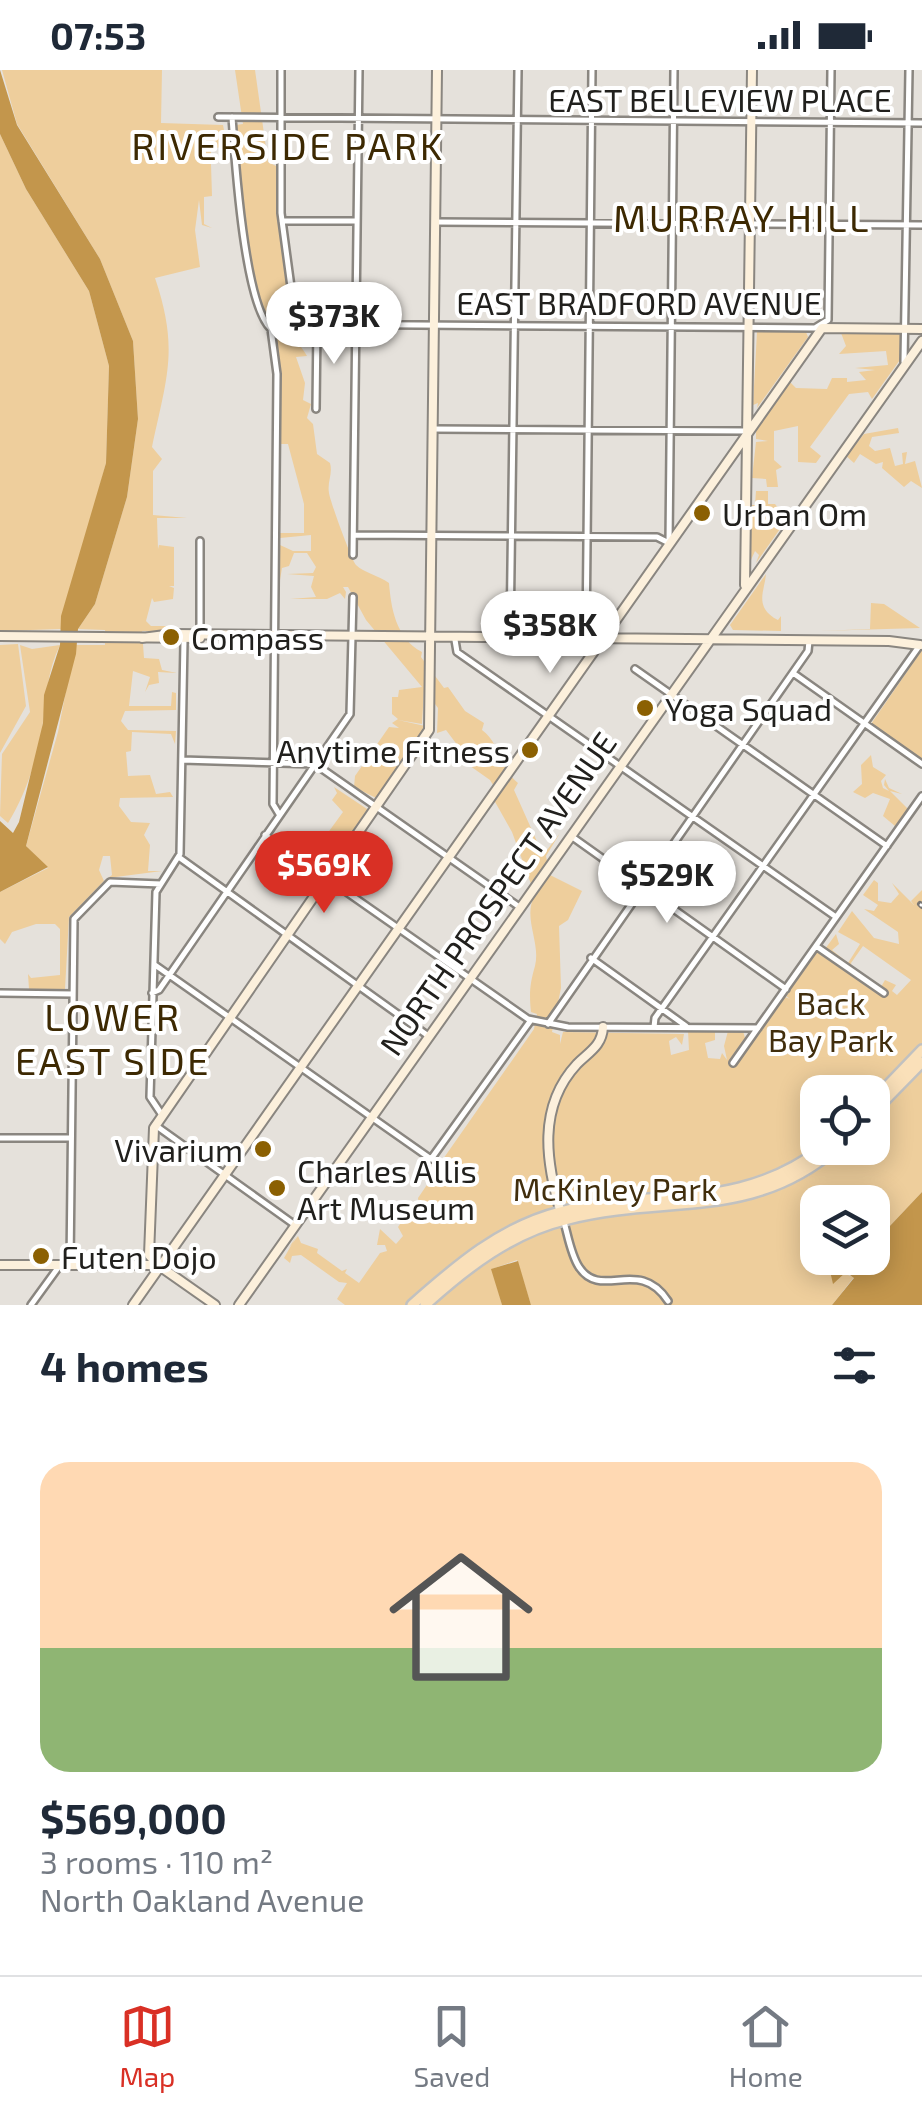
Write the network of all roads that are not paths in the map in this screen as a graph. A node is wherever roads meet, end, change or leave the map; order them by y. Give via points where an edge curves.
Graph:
1 (281, 70) edge
2 (359, 70) edge
3 (437, 70) edge
4 (518, 70) edge
5 (592, 70) edge
6 (674, 70) edge
7 (752, 70) edge
8 (831, 70) edge
9 (909, 70) edge
10 (218, 117) dead end
11 (232, 117) junction
12 (281, 118) junction
13 (359, 118) junction
14 (436, 119) junction
15 (517, 120) junction
16 (591, 120) junction
17 (674, 121) junction
18 (751, 122) junction
19 (830, 122) junction
20 (908, 123) junction
21 (922, 123) edge
22 (282, 221) junction
23 (357, 222) junction
24 (436, 222) junction
25 (516, 223) junction
26 (590, 223) junction
27 (673, 224) junction
28 (751, 225) junction
29 (830, 225) junction
30 (907, 225) junction
31 (922, 225) edge
32 (318, 324) junction
33 (356, 324) junction
34 (435, 325) junction
35 (513, 326) junction
36 (591, 326) junction
37 (672, 327) junction
38 (749, 328) junction
39 (822, 328) junction
40 (906, 329) junction
41 (922, 329) edge
42 (922, 341) edge
43 (903, 365) junction
44 (316, 410) dead end
45 (434, 429) junction
46 (512, 429) junction
47 (590, 430) junction
48 (670, 430) junction
49 (747, 431) junction
50 (354, 536) junction
51 (432, 536) junction
52 (511, 536) junction
53 (588, 537) junction
54 (200, 540) dead end
55 (670, 543) junction
56 (353, 555) dead end
57 (744, 592) junction
58 (353, 597) dead end
59 (2, 637) edge
60 (142, 638) junction
61 (200, 638) junction
62 (275, 638) junction
63 (353, 638) junction
64 (184, 640) junction
65 (431, 640) junction
66 (454, 640) junction
67 (510, 640) junction
68 (586, 640) junction
69 (598, 640) junction
70 (708, 640) junction
71 (809, 641) junction
72 (921, 645) edge
73 (634, 669) dead end
74 (793, 673) junction
75 (669, 693) junction
76 (546, 713) junction
77 (864, 724) junction
78 (742, 744) junction
79 (182, 760) junction
80 (274, 761) junction
81 (315, 764) junction
82 (619, 764) junction
83 (922, 764) edge
84 (814, 794) junction
85 (922, 796) edge
86 (376, 806) junction
87 (279, 814) junction
88 (692, 815) junction
89 (265, 835) junction
90 (568, 835) junction
91 (886, 846) junction
92 (446, 856) junction
93 (180, 858) junction
94 (764, 866) junction
95 (327, 878) junction
96 (161, 884) junction
97 (642, 887) junction
98 (226, 890) junction
99 (518, 906) junction
100 (836, 917) junction
101 (396, 927) junction
102 (288, 934) junction
103 (713, 937) junction
104 (816, 946) junction
105 (591, 958) junction
106 (154, 965) junction
107 (168, 974) junction
108 (468, 978) junction
109 (356, 984) junction
110 (786, 989) junction
111 (0, 993) edge
112 (152, 993) junction
113 (884, 993) dead end
114 (73, 994) junction
115 (662, 1009) junction
116 (231, 1018) junction
117 (533, 1021) junction
118 (551, 1024) junction
119 (603, 1027) junction
120 (654, 1027) junction
121 (688, 1027) junction
122 (758, 1028) junction
123 (427, 1034) junction
124 (922, 1050) edge
125 (922, 1062) edge
126 (733, 1063) dead end
127 (299, 1066) junction
128 (890, 1083) edge
129 (890, 1095) edge
130 (162, 1115) junction
131 (369, 1117) junction
132 (156, 1126) junction
133 (0, 1138) edge
134 (71, 1138) junction
135 (800, 1162) edge
136 (813, 1165) edge
137 (223, 1174) junction
138 (562, 1216) junction
139 (294, 1225) junction
140 (0, 1265) edge
141 (65, 1265) junction
142 (158, 1265) junction
143 (668, 1301) dead end
144 (31, 1305) edge
145 (133, 1305) edge
146 (216, 1305) edge
147 (239, 1305) edge
148 (412, 1305) edge
149 (426, 1305) edge

1 - 12 street
2 - 13 street
3 - 14 main road
4 - 15 street
5 - 16 street
6 - 17 street
7 - 18 main road
8 - 19 street
9 - 20 street
10 - 11 street, EAST BELLEVIEW PLACE
11 - 12 street, EAST BELLEVIEW PLACE
11 - 62 street via 252,280 271,329 278,374
12 - 13 street, EAST BELLEVIEW PLACE
12 - 22 street
13 - 14 street, EAST BELLEVIEW PLACE
13 - 23 street
14 - 15 street, EAST BELLEVIEW PLACE
14 - 24 main road
15 - 16 street, EAST BELLEVIEW PLACE
15 - 25 street
16 - 17 street, EAST BELLEVIEW PLACE
16 - 26 street
17 - 18 street, EAST BELLEVIEW PLACE
17 - 27 street
18 - 19 street, EAST BELLEVIEW PLACE
18 - 28 main road
19 - 20 street, EAST BELLEVIEW PLACE
19 - 29 street
20 - 21 street, EAST BELLEVIEW PLACE
20 - 30 street
22 - 23 street
22 - 32 street, EAST BRADFORD AVENUE via 296,324
23 - 33 street
24 - 25 street
24 - 34 main road
25 - 26 street
25 - 35 street
26 - 27 street
26 - 36 street
27 - 28 street
27 - 37 street
28 - 29 street
28 - 38 main road
29 - 30 street
29 - 39 street via 828,320
30 - 31 street
30 - 40 street
32 - 33 street, EAST BRADFORD AVENUE
32 - 44 street
33 - 34 street, EAST BRADFORD AVENUE
33 - 50 street
34 - 35 street, EAST BRADFORD AVENUE
34 - 45 main road
35 - 36 street, EAST BRADFORD AVENUE
35 - 46 street
36 - 37 street, EAST BRADFORD AVENUE
36 - 47 street
37 - 38 street, EAST BRADFORD AVENUE
37 - 48 street
38 - 39 street, EAST BRADFORD AVENUE
38 - 49 main road
39 - 40 main road, EAST BRADFORD AVENUE
39 - 49 main road
40 - 41 main road, EAST BRADFORD AVENUE
40 - 43 street
42 - 43 main road, NORTH PROSPECT AVENUE
43 - 57 main road, NORTH PROSPECT AVENUE
45 - 46 street
45 - 51 main road
46 - 47 street
46 - 52 street
47 - 48 street
47 - 53 street
48 - 49 street
48 - 55 street
49 - 55 main road
49 - 57 main road
50 - 51 street
50 - 56 street
51 - 52 street
51 - 65 main road
52 - 53 street
52 - 67 street
53 - 55 street via 657,537
53 - 68 street
54 - 61 street
55 - 69 main road
57 - 70 main road, NORTH PROSPECT AVENUE
58 - 63 street
59 - 60 main road
60 - 61 main road
60 - 64 main road
61 - 62 main road
61 - 64 main road
62 - 63 main road
62 - 80 street
63 - 65 main road
63 - 81 street via 351,712
64 - 79 street
65 - 66 main road
65 - 86 main road via 426,736
66 - 67 main road
66 - 76 street via 457,652
67 - 68 main road
68 - 69 main road
69 - 70 main road
69 - 76 main road
70 - 71 main road
70 - 75 main road, NORTH PROSPECT AVENUE
71 - 72 main road
71 - 74 street
72 - 77 street
73 - 75 street
74 - 77 street
74 - 78 street
75 - 78 street
75 - 82 main road, NORTH PROSPECT AVENUE
76 - 82 street
76 - 92 main road
77 - 83 street
77 - 84 street
78 - 84 street
78 - 88 street
79 - 80 street
79 - 93 street
80 - 81 street
80 - 87 street
81 - 86 street
81 - 87 street
82 - 88 street
82 - 90 main road, NORTH PROSPECT AVENUE
84 - 91 street
84 - 94 street
85 - 91 street
86 - 92 street
86 - 95 main road
87 - 89 street
88 - 94 street
88 - 97 street
89 - 95 street
89 - 98 street
90 - 97 street
90 - 99 main road, NORTH PROSPECT AVENUE
91 - 100 street
92 - 99 street
92 - 101 main road
93 - 96 street
93 - 98 street
94 - 100 street
94 - 103 street
95 - 101 street
95 - 102 main road
96 - 106 street
96 - 114 street via 106,884 74,919
97 - 103 street
97 - 105 street
98 - 102 street
98 - 107 street
99 - 108 main road, NORTH PROSPECT AVENUE
100 - 104 street
101 - 108 street
101 - 109 main road
102 - 109 street
102 - 116 main road
103 - 110 street
103 - 115 street
104 - 110 street
104 - 113 street
105 - 115 street
105 - 118 street via 556,1006
106 - 107 street
106 - 112 street
107 - 112 street
107 - 116 street
108 - 117 street
108 - 123 main road, NORTH PROSPECT AVENUE
109 - 123 street
109 - 127 main road
110 - 122 street
111 - 114 street
112 - 130 street via 150,1097
114 - 134 street
115 - 120 street
115 - 121 street
116 - 127 street
116 - 130 main road
117 - 118 street
117 - 131 street via 432,1159
118 - 119 street
119 - 120 street
119 - 138 main road via 598,1044 562,1085 549,1123 548,1158
120 - 121 street
121 - 122 street
122 - 126 street
123 - 131 main road, NORTH PROSPECT AVENUE
124 - 128 main road
125 - 129 main road
127 - 131 street
127 - 137 main road
130 - 132 main road
131 - 139 main road, NORTH PROSPECT AVENUE
132 - 137 street
132 - 142 main road via 150,1254
133 - 134 street
134 - 141 street
135 - 138 main road via 735,1192
136 - 138 main road via 741,1198
137 - 139 street
137 - 142 main road
138 - 143 street via 586,1274 605,1282 642,1278
138 - 148 main road via 493,1240
138 - 149 main road via 500,1246
139 - 147 main road, NORTH PROSPECT AVENUE
140 - 141 main road
141 - 142 main road
141 - 144 street
142 - 145 main road
142 - 146 main road

